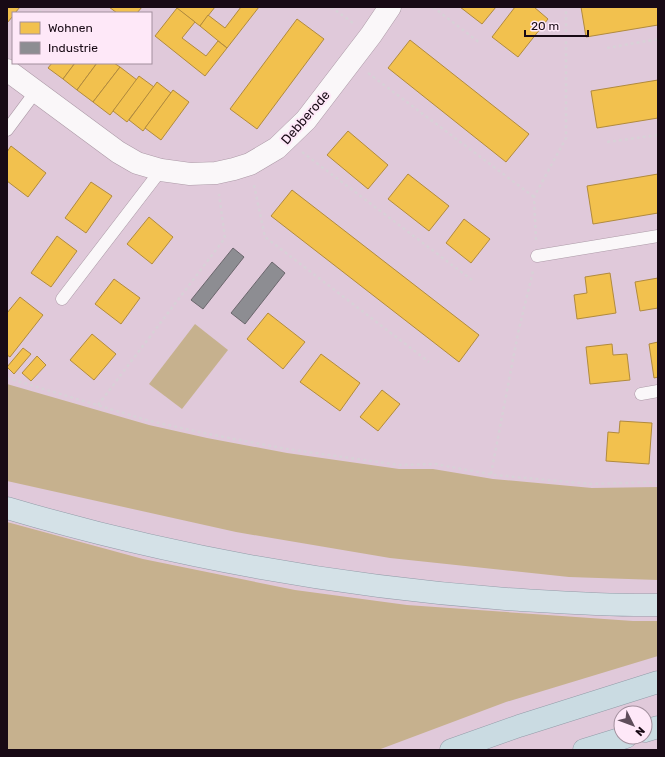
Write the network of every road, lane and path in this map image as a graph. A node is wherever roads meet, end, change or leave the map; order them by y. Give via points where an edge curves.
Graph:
1 (331, 7) edge
2 (390, 7) edge
3 (433, 7) edge
4 (566, 7) edge
5 (371, 35) junction
6 (658, 39) edge
7 (480, 43) dead end
8 (607, 48) dead end
9 (352, 61) junction
10 (7, 70) edge
11 (36, 91) junction
12 (7, 130) edge
13 (658, 135) edge
14 (285, 140) junction
15 (608, 142) dead end
16 (250, 164) junction
17 (161, 170) junction
18 (216, 173) junction
19 (534, 197) junction
20 (658, 236) edge
21 (537, 256) junction
22 (472, 280) dead end
23 (62, 299) dead end
24 (429, 362) dead end
25 (7, 378) edge
26 (658, 391) edge
27 (641, 394) dead end
28 (98, 405) junction
29 (491, 474) junction
30 (658, 482) edge
31 (7, 508) edge
32 (658, 605) edge
33 (658, 682) edge
34 (613, 741) edge
35 (451, 750) edge
36 (584, 750) edge

1 - 5 path
2 - 5 street, Debberode
3 - 7 path
4 - 19 path via 566,138
5 - 9 street, Debberode
6 - 8 path
9 - 14 street, Debberode via 306,120
9 - 19 path
10 - 11 street, Debberode
11 - 12 lane
11 - 17 street, Debberode via 118,152 137,163
13 - 15 path
14 - 16 street, Debberode via 277,148
14 - 22 path
16 - 18 street, Debberode
16 - 24 path via 265,236
17 - 18 street, Debberode via 190,174
17 - 23 lane
18 - 28 path via 225,238
19 - 21 path
20 - 21 lane
21 - 29 path via 518,333
25 - 28 path
26 - 27 lane
28 - 29 path via 150,421 287,449 399,465 435,464
29 - 30 path via 591,484
31 - 32 highway via 121,539 207,558 380,586 561,603
33 - 35 highway
34 - 36 highway

